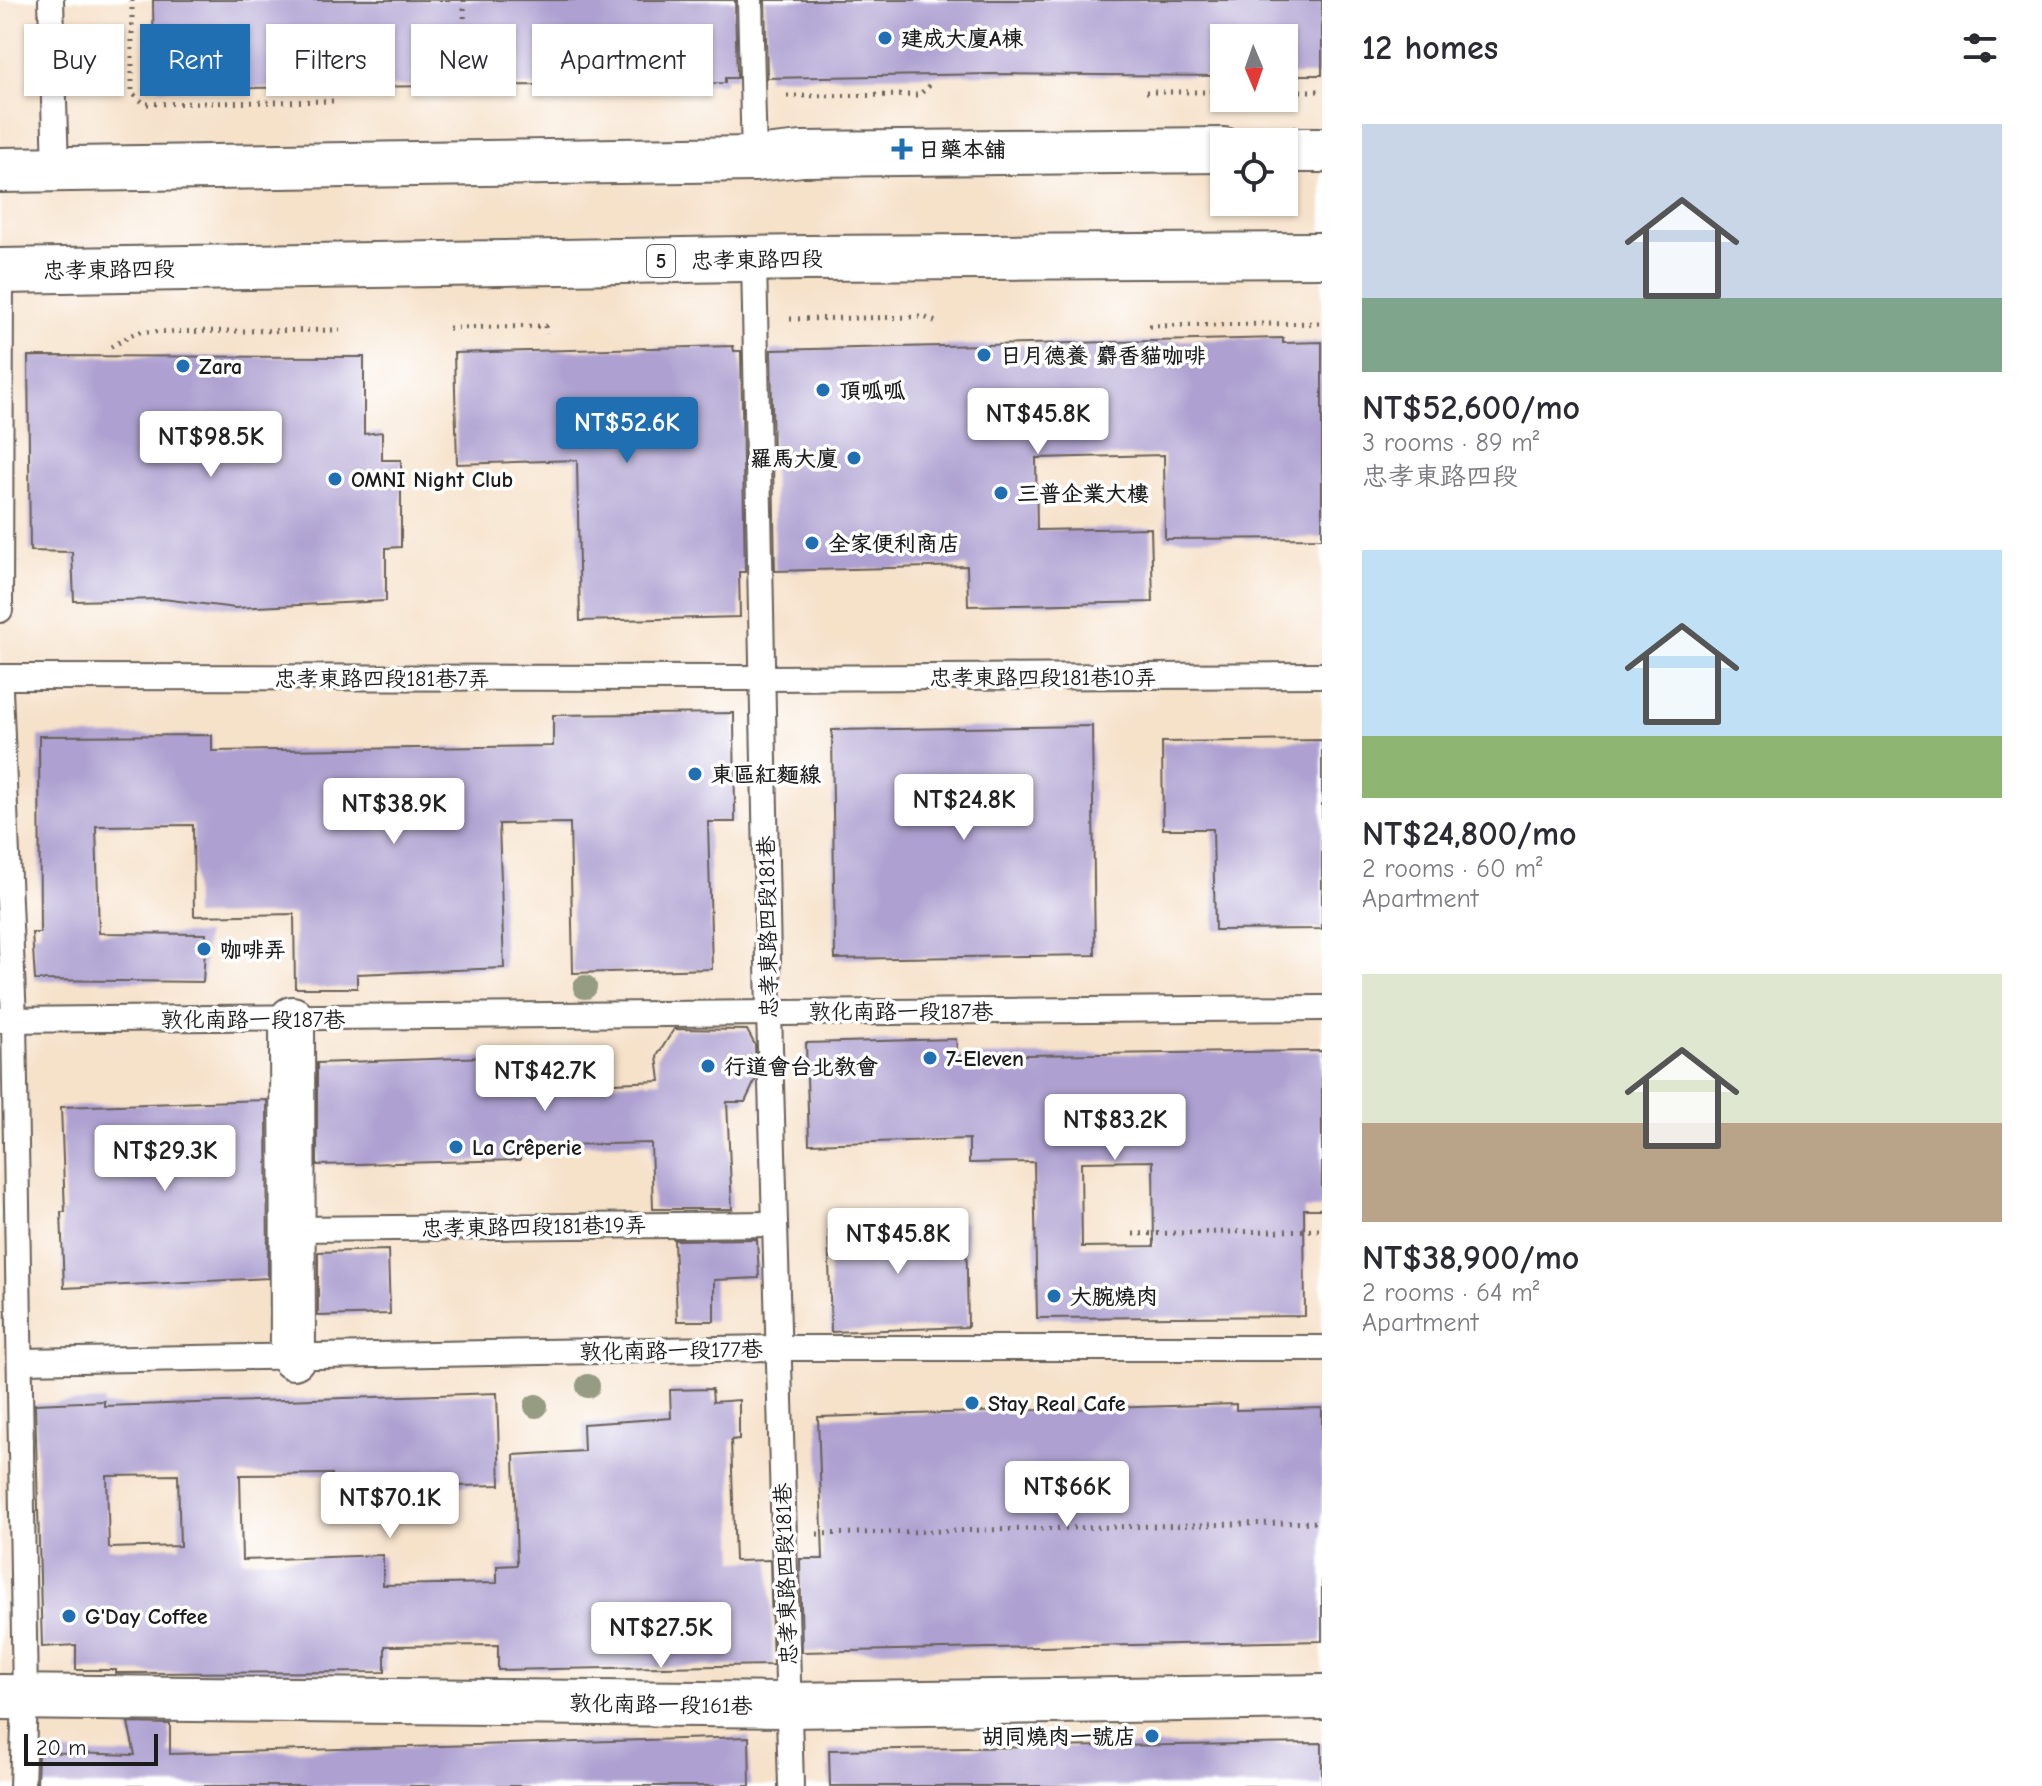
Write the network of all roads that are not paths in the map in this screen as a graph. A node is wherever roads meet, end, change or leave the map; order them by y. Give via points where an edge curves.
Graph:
1 (51, 0) edge
2 (750, 0) edge
3 (1210, 150) edge
4 (1298, 150) edge
5 (1322, 150) edge
6 (754, 159) junction
7 (56, 169) junction
8 (0, 170) edge
9 (1322, 255) edge
10 (754, 259) junction
11 (1, 271) edge
12 (0, 610) edge
13 (1322, 675) edge
14 (0, 677) edge
15 (763, 678) junction
16 (0, 690) edge
17 (1322, 1008) edge
18 (769, 1012) junction
19 (292, 1019) junction
20 (7, 1020) edge
21 (775, 1224) junction
22 (294, 1229) junction
23 (778, 1348) junction
24 (1322, 1348) edge
25 (293, 1357) junction
26 (21, 1361) junction
27 (11, 1438) edge
28 (12, 1697) edge
29 (1322, 1697) edge
30 (788, 1705) junction
31 (22, 1786) edge
32 (791, 1786) edge

1 - 7 lane
2 - 6 lane
3 - 6 main road via 802,154
4 - 5 main road
6 - 7 main road
7 - 8 main road
9 - 10 main road, 忠孝東路四段 / 5
10 - 11 main road, 忠孝東路四段 / 5
10 - 15 lane, 忠孝東路四段181巷
11 - 12 lane
13 - 15 lane, 忠孝東路四段181巷10弄
14 - 15 lane, 忠孝東路四段181巷7弄
15 - 18 lane, 忠孝東路四段181巷
16 - 20 lane
17 - 18 lane, 敦化南路一段187巷
18 - 19 lane, 敦化南路一段187巷
18 - 21 lane, 忠孝東路四段181巷
19 - 20 lane, 敦化南路一段187巷
19 - 22 main road
20 - 26 lane
21 - 22 lane, 忠孝東路四段181巷19弄
21 - 23 lane, 忠孝東路四段181巷
22 - 25 main road
23 - 24 lane, 敦化南路一段177巷
23 - 25 lane, 敦化南路一段177巷
23 - 30 lane, 忠孝東路四段181巷
25 - 26 lane, 敦化南路一段177巷
26 - 27 lane
27 - 28 lane
28 - 30 main road, 敦化南路一段161巷
28 - 31 lane
29 - 30 main road, 敦化南路一段161巷
30 - 32 lane, 忠孝東路四段181巷

